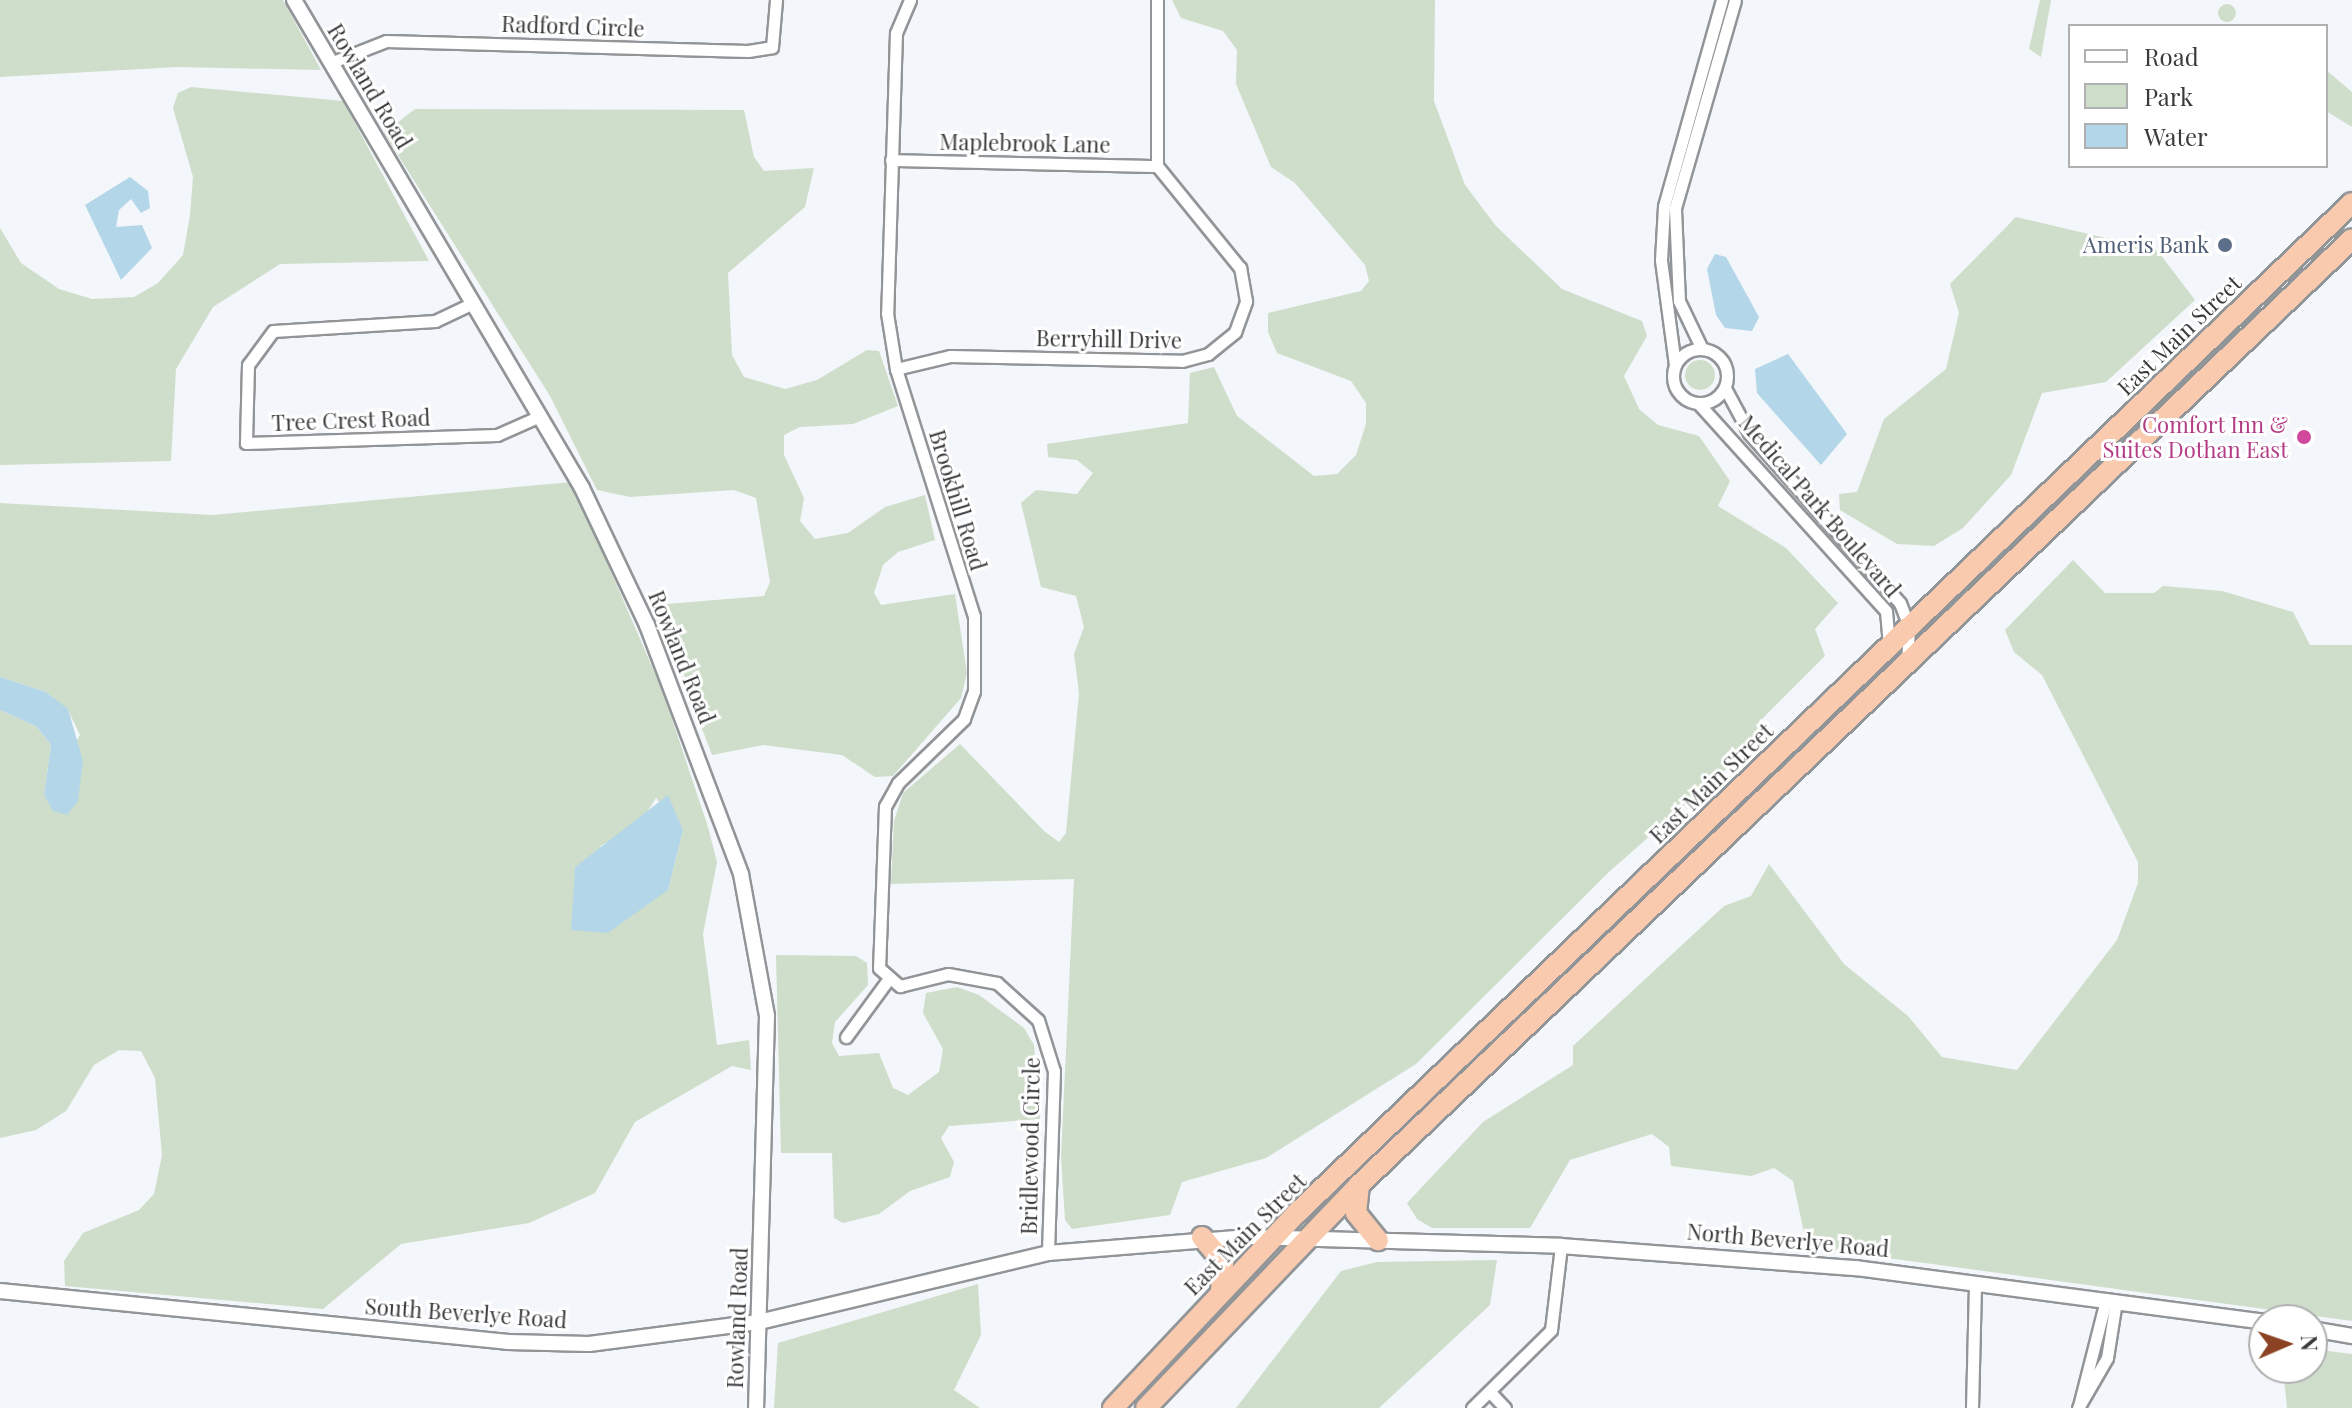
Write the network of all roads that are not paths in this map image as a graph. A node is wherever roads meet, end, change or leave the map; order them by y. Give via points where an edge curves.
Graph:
1 (294, 0) edge
2 (776, 0) edge
3 (910, 0) edge
4 (1157, 0) edge
5 (1722, 0) edge
6 (1735, 0) edge
7 (330, 63) junction
8 (891, 160) junction
9 (1157, 166) junction
10 (2352, 203) edge
11 (2352, 239) edge
12 (473, 303) junction
13 (1702, 349) junction
14 (1675, 365) junction
15 (896, 369) junction
16 (1725, 388) junction
17 (1698, 403) junction
18 (540, 416) junction
19 (1900, 603) junction
20 (1930, 606) junction
21 (1909, 626) junction
22 (1889, 645) junction
23 (1906, 665) junction
24 (887, 981) junction
25 (846, 1037) dead end
26 (1359, 1185) junction
27 (1202, 1237) junction
28 (1273, 1237) junction
29 (1304, 1238) junction
30 (1378, 1240) junction
31 (1561, 1246) junction
32 (1048, 1253) junction
33 (1975, 1282) junction
34 (1221, 1290) junction
35 (0, 1291) edge
36 (2111, 1300) junction
37 (2248, 1320) edge
38 (759, 1322) junction
39 (2328, 1332) edge
40 (2352, 1336) edge
41 (1490, 1392) junction
42 (2079, 1407) edge
43 (756, 1408) edge
44 (1113, 1408) edge
45 (1146, 1408) edge
46 (1472, 1408) edge
47 (1505, 1408) edge
48 (1972, 1408) edge

1 - 7 street, Rowland Road
2 - 7 street, Radford Circle via 772,47 748,51 386,41
3 - 8 street, Brookhill Road via 896,33
4 - 9 street
5 - 14 street via 1664,206 1661,260
6 - 13 street via 1675,208 1679,301
7 - 12 street, Rowland Road
8 - 9 street, Maplebrook Lane
8 - 15 street, Brookhill Road via 887,313
9 - 15 street, Berryhill Drive via 1244,280 1243,314 1221,347 1182,361 950,356
10 - 20 highway, East Main Street
11 - 23 highway, East Main Street
12 - 18 street, Rowland Road
12 - 18 street, Tree Crest Road via 435,321 273,331 250,358 246,443 497,435
13 - 14 street
13 - 16 street via 1724,362
14 - 17 street via 1677,390
15 - 24 street, Brookhill Road via 975,630 969,712 898,783 885,806 878,961
16 - 17 street
16 - 19 street, Medical Park Boulevard via 1749,433
17 - 22 street, Medical Park Boulevard via 1886,611
18 - 38 street, Rowland Road via 647,625 753,911 768,1044
19 - 20 street, Medical Park Boulevard
19 - 21 street, Medical Park Boulevard
20 - 21 highway, East Main Street
21 - 22 highway, East Main Street
21 - 23 street, Medical Park Boulevard
22 - 28 highway, East Main Street
23 - 26 highway, East Main Street
24 - 25 street
24 - 32 street, Bridlewood Circle via 900,986 948,974 984,979 1019,998 1042,1027 1054,1071
26 - 29 highway, East Main Street
26 - 30 highway via 1356,1213
27 - 28 street, South Beverlye Road
27 - 32 street, South Beverlye Road
27 - 34 highway via 1223,1262
28 - 29 street, South Beverlye Road
28 - 34 highway, East Main Street
29 - 30 street, North Beverlye Road
29 - 45 highway, East Main Street
30 - 31 street, North Beverlye Road
31 - 33 street, North Beverlye Road
31 - 41 street via 1551,1330
32 - 38 street, South Beverlye Road
33 - 36 street, North Beverlye Road
33 - 48 street
34 - 44 highway, East Main Street
35 - 38 street, South Beverlye Road via 550,1344 660,1339
36 - 37 street, North Beverlye Road
36 - 42 street
38 - 43 street, Rowland Road
39 - 40 street
41 - 46 street
41 - 47 street

